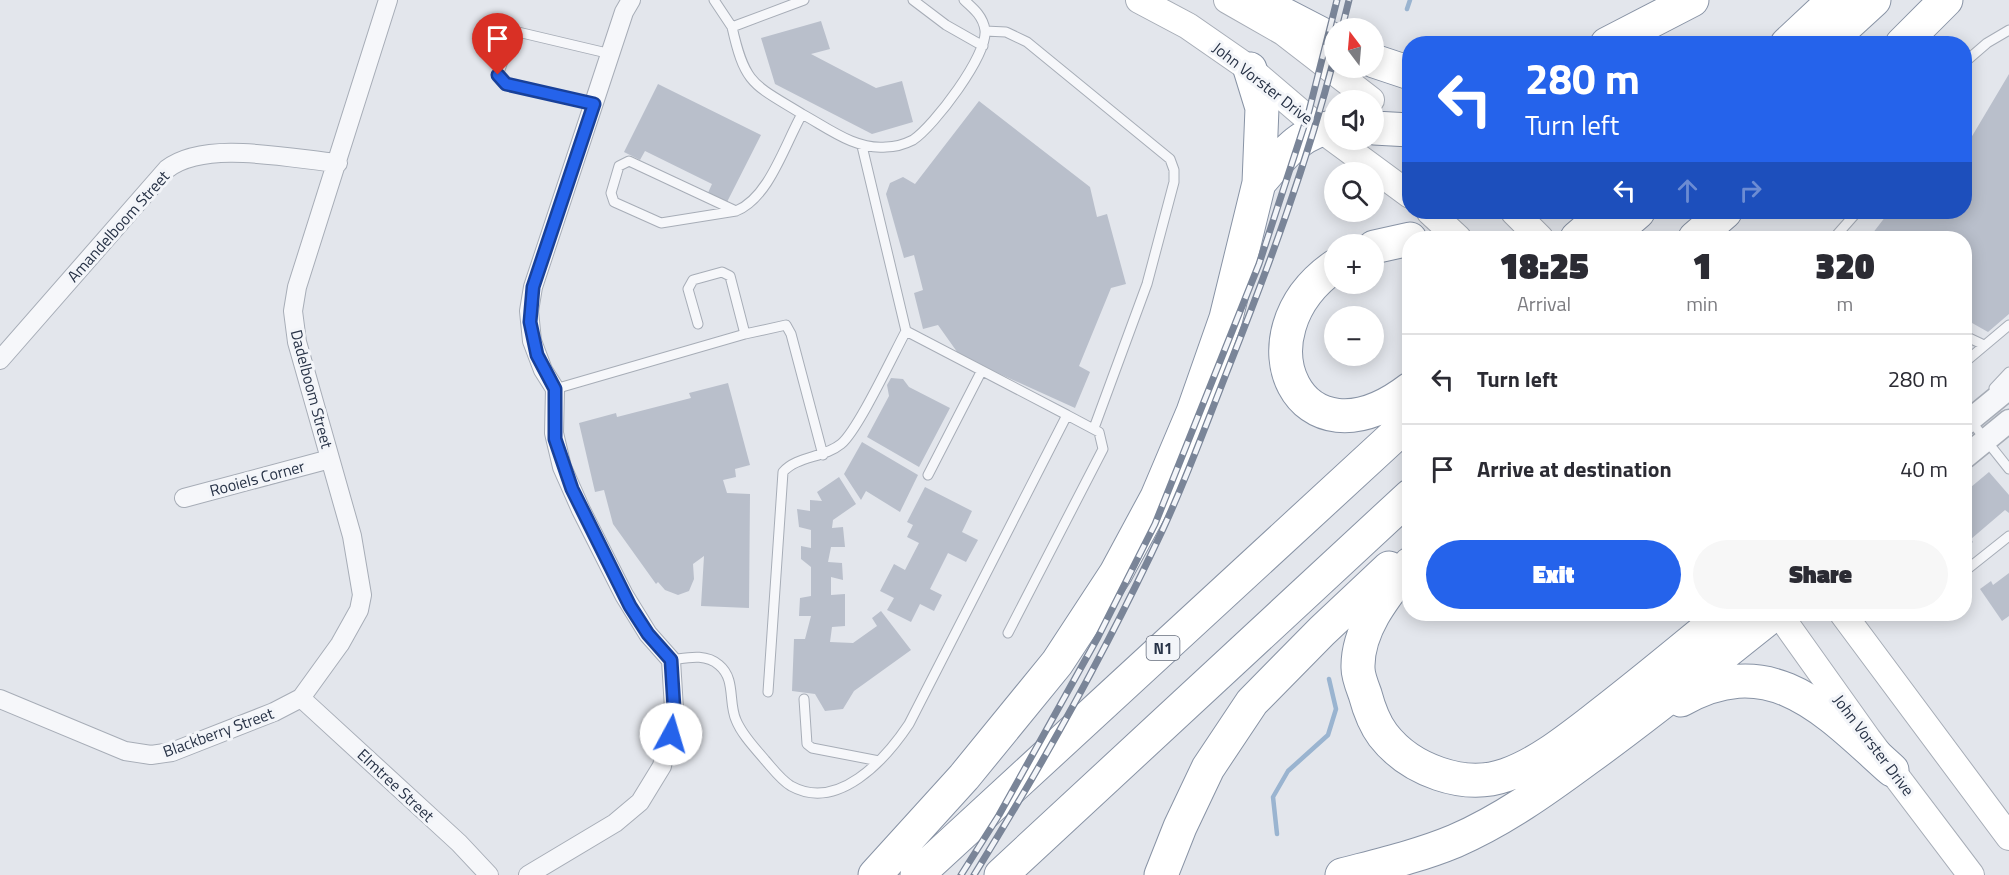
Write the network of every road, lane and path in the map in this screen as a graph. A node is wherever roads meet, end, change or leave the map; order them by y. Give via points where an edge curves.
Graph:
1 (388, 0) edge
2 (714, 0) edge
3 (803, 0) edge
4 (913, 0) edge
5 (964, 0) edge
6 (1139, 0) edge
7 (1227, 0) edge
8 (1256, 0) edge
9 (1692, 0) edge
10 (1834, 0) edge
11 (1874, 0) edge
12 (1946, 0) edge
13 (626, 4) edge
14 (732, 27) junction
15 (2009, 30) edge
16 (985, 31) junction
17 (1324, 35) edge
18 (1622, 36) edge
19 (1796, 36) edge
20 (1835, 36) edge
21 (1910, 36) edge
22 (983, 46) junction
23 (611, 54) junction
24 (1972, 56) edge
25 (1384, 64) edge
26 (1250, 69) junction
27 (1402, 70) edge
28 (1357, 90) edge
29 (594, 104) junction
30 (1384, 111) edge
31 (802, 114) junction
32 (1402, 124) edge
33 (1324, 125) edge
34 (1324, 129) edge
35 (1384, 129) edge
36 (1402, 130) edge
37 (862, 146) junction
38 (1355, 150) edge
39 (338, 164) junction
40 (1259, 183) junction
41 (1402, 188) edge
42 (736, 211) junction
43 (1438, 219) edge
44 (1599, 219) edge
45 (1630, 219) edge
46 (1717, 219) edge
47 (1731, 219) edge
48 (1851, 219) edge
49 (1450, 231) edge
50 (1585, 231) edge
51 (1616, 231) edge
52 (1703, 231) edge
53 (1720, 231) edge
54 (1840, 231) edge
55 (1402, 241) edge
56 (1384, 245) edge
57 (1324, 275) edge
58 (698, 324) dead end
59 (2009, 325) edge
60 (906, 331) junction
61 (744, 333) junction
62 (1972, 339) edge
63 (1984, 345) junction
64 (1972, 356) edge
65 (0, 360) edge
66 (981, 372) junction
67 (2009, 372) edge
68 (2009, 388) edge
69 (555, 389) junction
70 (1402, 394) edge
71 (1067, 415) junction
72 (1972, 416) edge
73 (1972, 419) edge
74 (2009, 421) edge
75 (1094, 428) junction
76 (1402, 428) edge
77 (1972, 428) edge
78 (1985, 441) junction
79 (1972, 451) edge
80 (823, 455) junction
81 (330, 459) junction
82 (2009, 470) edge
83 (928, 475) dead end
84 (184, 498) dead end
85 (1402, 503) edge
86 (2009, 536) edge
87 (1402, 556) edge
88 (1972, 565) edge
89 (1402, 574) edge
90 (1684, 621) edge
91 (1717, 621) edge
92 (1765, 621) edge
93 (1784, 621) edge
94 (1858, 624) edge
95 (1008, 633) dead end
96 (671, 660) junction
97 (1632, 691) junction
98 (768, 692) dead end
99 (301, 698) junction
100 (0, 699) edge
101 (804, 699) dead end
102 (1622, 733) junction
103 (879, 761) junction
104 (1892, 770) junction
105 (2009, 837) edge
106 (489, 875) edge
107 (528, 875) edge
108 (875, 875) edge
109 (917, 875) edge
110 (1001, 875) edge
111 (1161, 875) edge
112 (1342, 875) edge
113 (1971, 875) edge

1 - 39 street, Dadelboom Street
2 - 14 lane
3 - 14 lane
4 - 22 lane
5 - 16 lane via 977,13
6 - 26 main road, John Vorster Drive
7 - 28 main road via 1283,32
8 - 17 highway
9 - 18 highway
10 - 19 highway
11 - 20 highway
12 - 21 highway
13 - 23 street
14 - 31 lane via 737,52 750,80
15 - 24 lane
16 - 22 lane
16 - 75 lane via 1006,32 1035,48 1173,165 1174,182 1150,272
22 - 37 lane via 968,72 918,135 901,145
23 - 29 street
23 - 29 lane via 518,32 512,37 498,75 506,84
25 - 27 highway
26 - 33 main road, John Vorster Drive
26 - 40 highway via 1262,108
29 - 69 street via 530,302 532,340
30 - 32 main road
31 - 37 lane
31 - 42 lane via 769,180 754,200
34 - 40 highway via 1290,147
35 - 36 highway
37 - 60 lane
38 - 41 main road, John Vorster Drive
39 - 65 street, Amandelboom Street via 240,154 199,155 177,162
39 - 81 street, Dadelboom Street via 297,287 293,311 297,342
40 - 108 highway via 1226,318 1193,412 1157,497 1116,573 1057,663 1017,714
42 - 42 lane via 661,223 614,202 611,193 619,166 629,161
43 - 49 main road
44 - 50 highway
45 - 51 highway
46 - 52 highway
47 - 53 highway
48 - 54 lane
55 - 56 highway
57 - 70 highway via 1301,302 1290,324 1284,353 1299,396 1331,414 1352,416 1376,411
58 - 61 lane via 689,284 722,272 730,276
59 - 63 lane
60 - 66 lane
60 - 80 lane via 847,438
61 - 69 lane
61 - 80 lane via 778,325 788,328
62 - 63 lane
63 - 64 lane
66 - 71 lane
66 - 83 lane
67 - 72 lane
68 - 73 street
69 - 96 street via 555,439 576,500 637,617
71 - 75 lane
71 - 103 lane via 913,716
74 - 78 street
75 - 95 lane via 1101,435 1103,449
76 - 109 highway, N1
77 - 78 lane
78 - 79 street
78 - 82 lane
80 - 98 lane via 787,467 780,482
81 - 84 street, Rooiels Corner
81 - 99 street, Dadelboom Street via 354,546 362,602 340,644
85 - 110 highway
86 - 88 lane
87 - 111 highway via 1252,702 1208,768
89 - 97 highway via 1364,633 1358,668 1376,724 1413,762 1469,780 1506,775 1540,759
90 - 97 highway
91 - 97 highway
92 - 102 highway
93 - 104 main road, John Vorster Drive
94 - 105 main road
96 - 103 lane via 703,657 719,665 730,683 738,726 792,786 831,792 850,784
96 - 107 street via 673,721 662,766 649,791 615,823
99 - 100 street, Blackberry Street via 172,752 151,755 125,751
99 - 106 street, Elmtree Street
101 - 103 lane via 807,744
102 - 104 highway via 1701,690 1727,682 1762,681 1799,693 1817,705
102 - 112 highway via 1538,795 1455,841
104 - 113 main road, John Vorster Drive

